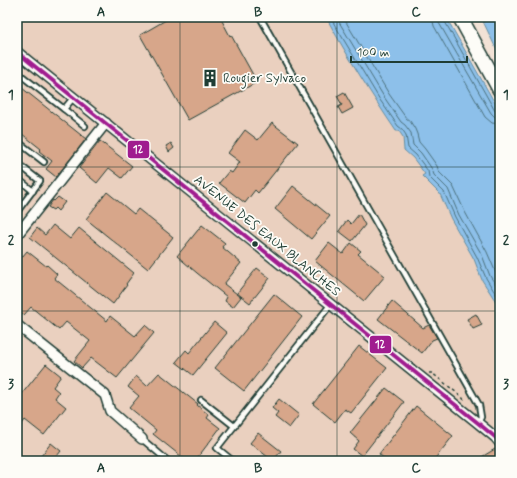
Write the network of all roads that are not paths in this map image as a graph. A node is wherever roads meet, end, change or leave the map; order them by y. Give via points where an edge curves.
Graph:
1 (260, 17) edge
2 (460, 17) edge
3 (17, 52) edge
4 (17, 72) edge
5 (500, 90) edge
6 (74, 97) junction
7 (64, 109) junction
8 (106, 123) junction
9 (85, 126) dead end
10 (17, 142) edge
11 (44, 162) dead end
12 (17, 163) edge
13 (17, 178) edge
14 (33, 190) junction
15 (17, 207) edge
16 (17, 234) edge
17 (331, 304) junction
18 (17, 325) edge
19 (201, 400) dead end
20 (478, 423) junction
21 (234, 426) junction
22 (142, 439) joint
23 (500, 443) edge
24 (168, 461) edge
25 (233, 461) edge

1 - 20 lane via 479,406 481,417
2 - 5 main road
3 - 6 street, AVENUE DES EAUX BLANCHES
4 - 7 lane
6 - 7 lane
6 - 8 street, AVENUE DES EAUX BLANCHES
7 - 9 lane
8 - 16 street
8 - 17 street, AVENUE DES EAUX BLANCHES
10 - 11 lane
12 - 14 lane via 40,181
13 - 14 lane
14 - 15 lane via 19,209
17 - 20 street, AVENUE DES EAUX BLANCHES
17 - 21 lane
18 - 22 street via 105,395 110,411
19 - 21 lane
20 - 23 street, AVENUE DES EAUX BLANCHES
21 - 25 lane via 217,448
22 - 24 lane

